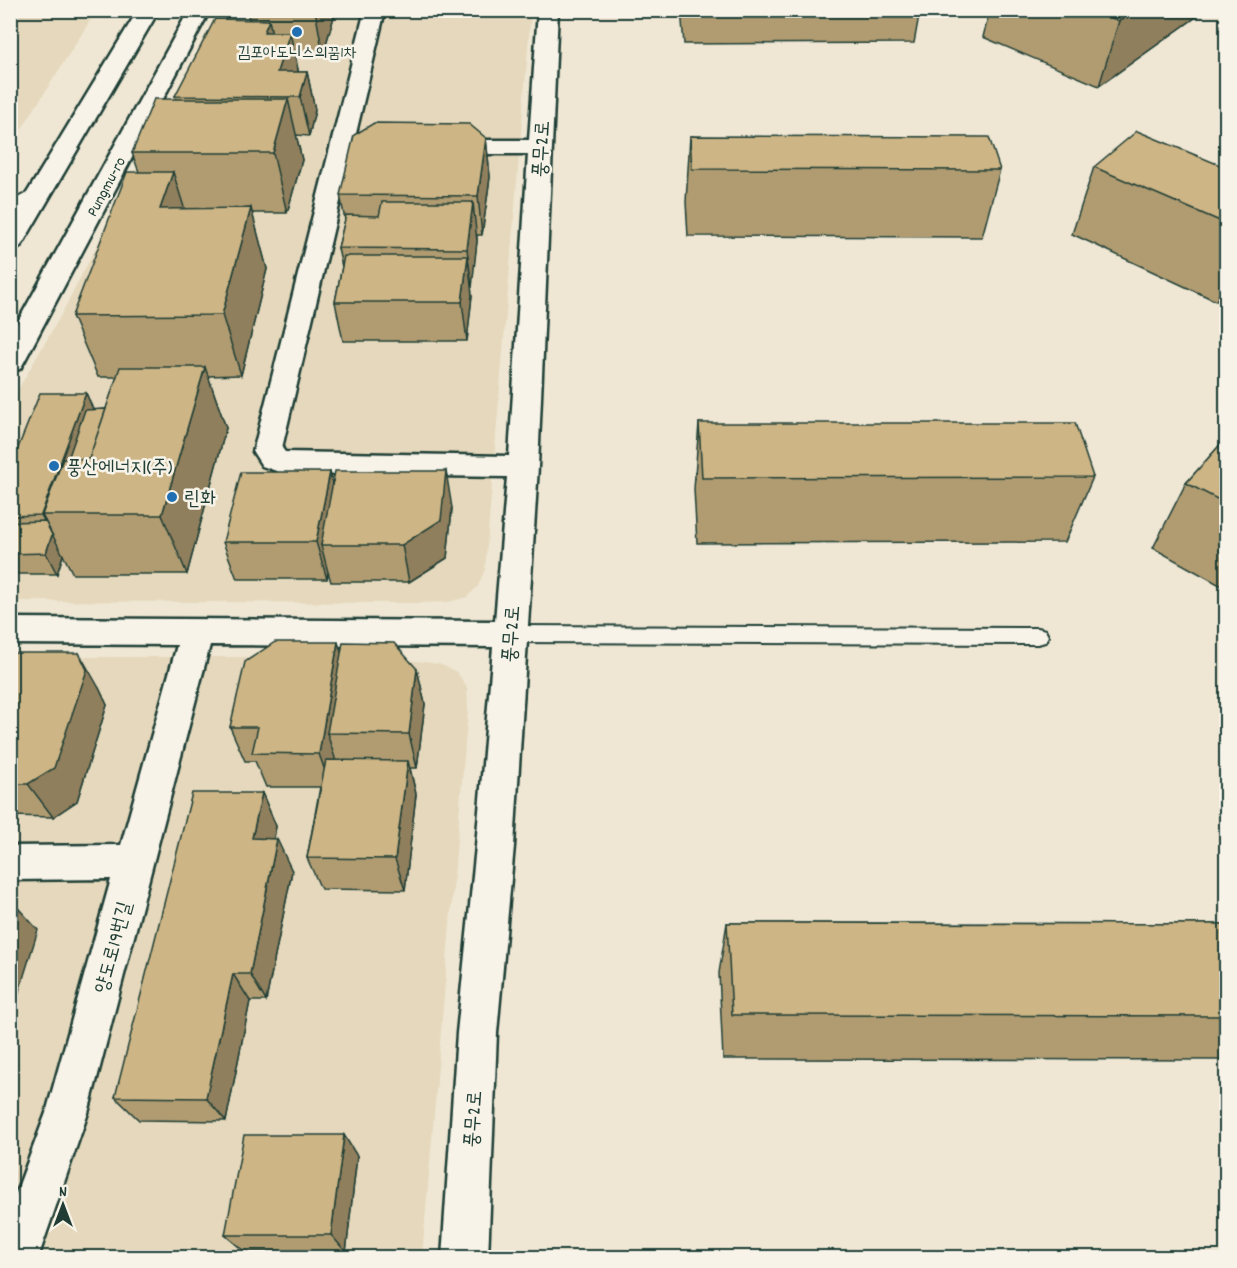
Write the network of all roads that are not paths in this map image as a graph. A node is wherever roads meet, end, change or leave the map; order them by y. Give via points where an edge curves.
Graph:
1 (149, 10) edge
2 (200, 10) edge
3 (375, 10) edge
4 (548, 10) edge
5 (422, 147) edge
6 (540, 147) junction
7 (44, 188) junction
8 (10, 209) edge
9 (10, 243) edge
10 (10, 362) edge
11 (523, 467) junction
12 (10, 631) edge
13 (197, 632) junction
14 (510, 634) junction
15 (1038, 636) dead end
16 (135, 862) junction
17 (10, 863) edge
18 (15, 1257) edge
19 (465, 1257) edge

1 - 7 street
2 - 10 street, Pungmu-ro
3 - 11 street via 351,147 275,413 268,454 271,459 285,463
4 - 6 street, 풍무2로
5 - 6 street
6 - 11 street, 풍무2로
7 - 8 lane
7 - 9 street
11 - 14 street, 풍무2로
12 - 13 street
13 - 14 street
13 - 16 street, 양도로19번길
14 - 15 lane
14 - 19 street, 풍무2로 via 477,1033
16 - 17 street
16 - 18 street, 양도로19번길 via 67,1113

